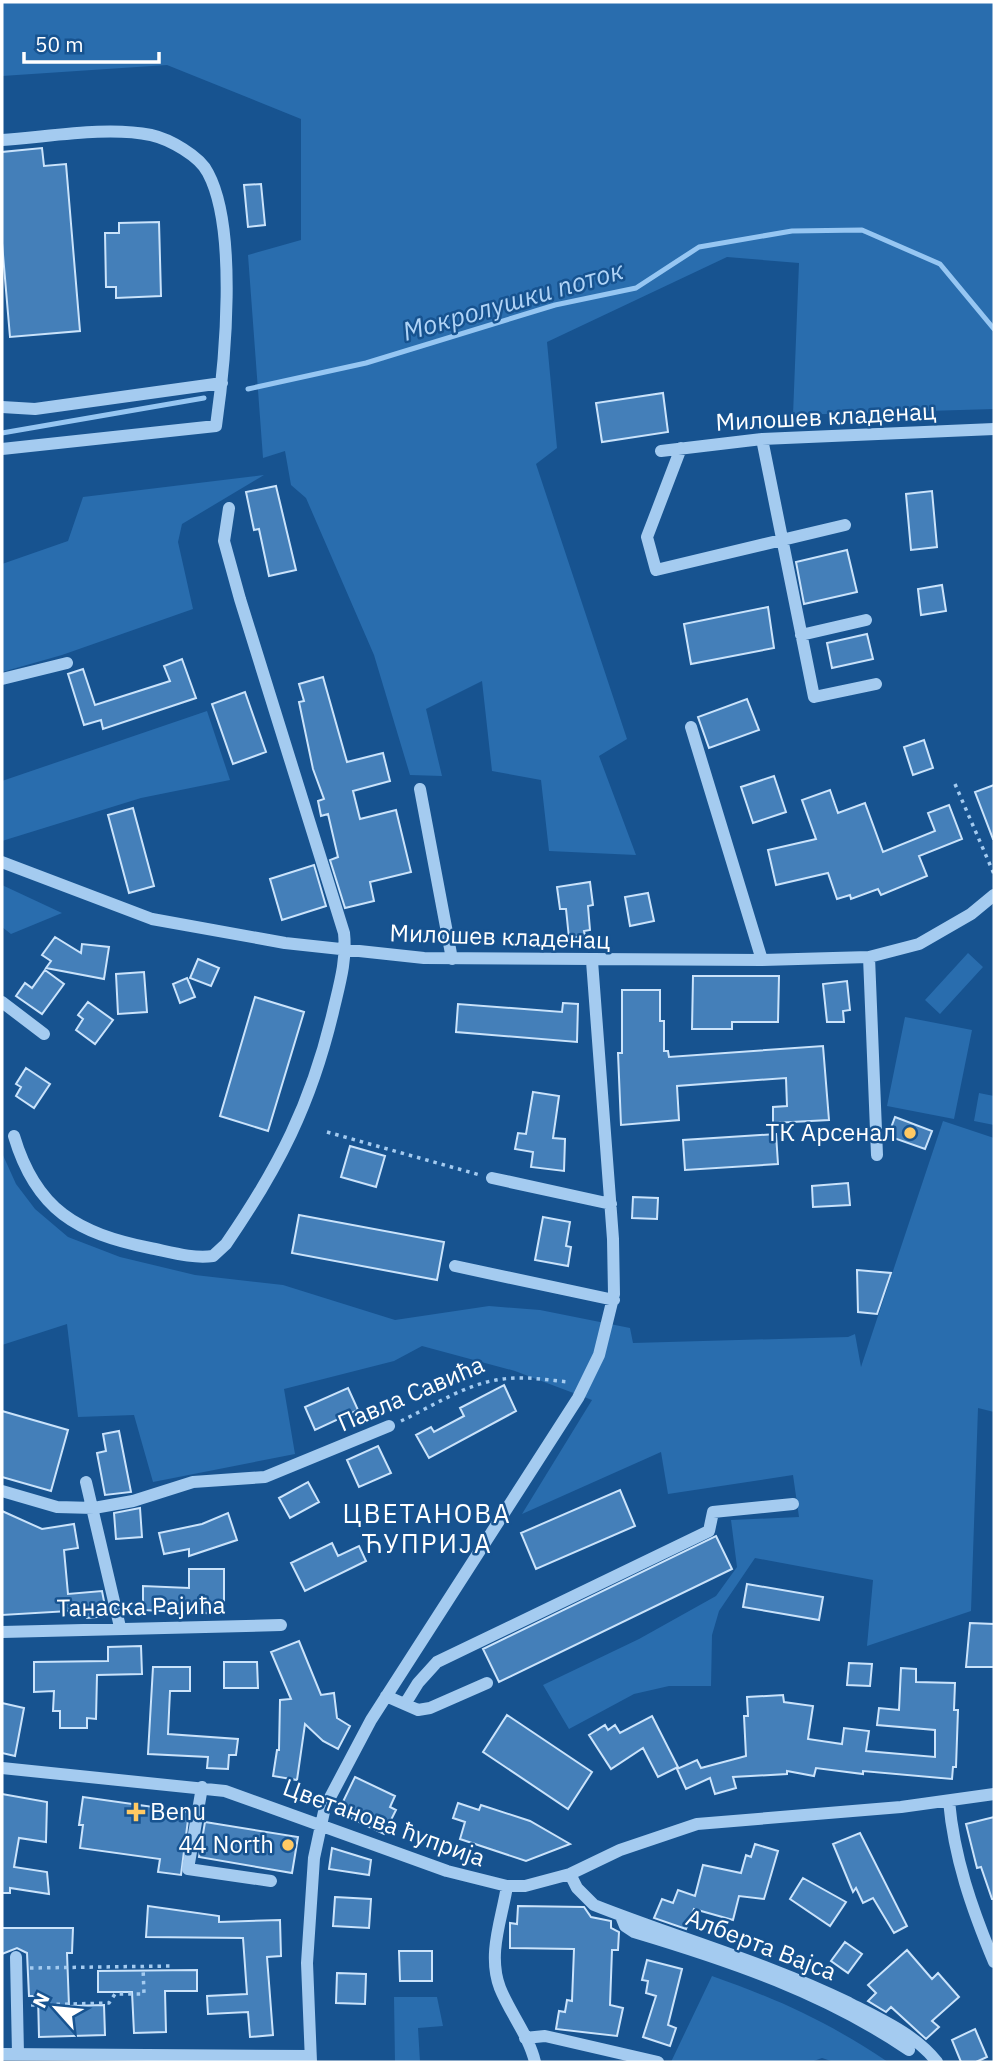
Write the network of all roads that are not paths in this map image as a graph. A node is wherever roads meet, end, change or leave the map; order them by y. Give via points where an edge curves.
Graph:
1 (2, 141) edge
2 (222, 383) junction
3 (2, 407) edge
4 (994, 429) edge
5 (762, 439) junction
6 (2, 449) edge
7 (681, 449) junction
8 (661, 451) dead end
9 (229, 508) dead end
10 (845, 525) dead end
11 (781, 539) junction
12 (866, 620) dead end
13 (801, 635) junction
14 (66, 663) dead end
15 (2, 679) edge
16 (876, 684) dead end
17 (691, 727) dead end
18 (420, 789) dead end
19 (2, 862) edge
20 (994, 895) edge
21 (346, 951) junction
22 (869, 957) junction
23 (452, 959) junction
24 (592, 961) junction
25 (762, 961) junction
26 (2, 1002) edge
27 (44, 1034) dead end
28 (14, 1136) dead end
29 (877, 1155) dead end
30 (492, 1178) road end
31 (611, 1203) junction
32 (455, 1266) dead end
33 (614, 1300) junction
34 (389, 1426) road end
35 (86, 1482) dead end
36 (2, 1490) edge
37 (793, 1504) dead end
38 (94, 1508) junction
39 (281, 1625) dead end
40 (120, 1627) junction
41 (2, 1632) edge
42 (487, 1683) dead end
43 (386, 1696) junction
44 (405, 1704) junction
45 (2, 1768) edge
46 (202, 1787) junction
47 (994, 1794) edge
48 (949, 1801) junction
49 (320, 1824) junction
50 (570, 1874) junction
51 (271, 1881) dead end
52 (508, 1886) junction
53 (621, 1916) junction
54 (994, 1962) edge
55 (16, 1963) road end
56 (525, 2038) junction
57 (909, 2050) dead end
58 (2, 2054) edge
59 (18, 2054) junction
60 (310, 2059) edge
61 (535, 2062) edge
62 (658, 2062) edge
63 (937, 2062) edge

1 - 2 street via 95,133 152,135 177,145 207,169 220,200 225,265
2 - 3 street via 35,410
2 - 6 street via 216,426
4 - 5 street, Милошев кладенац
5 - 7 street, Милошев кладенац
5 - 11 street
7 - 8 street, Милошев кладенац
7 - 11 street via 647,537 656,570
9 - 21 street via 224,541
10 - 11 street
11 - 13 street
12 - 13 street
13 - 16 street via 814,697
14 - 15 street
17 - 25 street
18 - 23 street
19 - 21 street, Милошев кладенац via 152,919
20 - 22 street, Милошев кладенац via 919,944
21 - 23 street, Милошев кладенац
21 - 28 street via 322,1058 299,1122 283,1156 219,1252 205,1257 177,1254 115,1241 74,1223 35,1186
22 - 25 street, Милошев кладенац
22 - 29 street
23 - 24 street, Милошев кладенац
24 - 25 street, Милошев кладенац
24 - 31 street
26 - 27 street
30 - 31 street
31 - 33 street
32 - 33 street
33 - 43 street via 585,1386
34 - 38 street, Павла Савића via 265,1478 192,1482
35 - 38 street
36 - 38 street, Павла Савића via 57,1507
37 - 44 street via 713,1511 709,1531 438,1662
38 - 40 street
39 - 40 street, Танаска Рајића
40 - 41 street, Танаска Рајића
42 - 44 street via 430,1708 418,1710
43 - 44 street
43 - 49 street via 341,1775
45 - 46 street, Цветанова ћуприја
46 - 49 street, Цветанова ћуприја via 237,1794
46 - 51 street via 188,1868
47 - 48 street, Цветанова ћуприја
48 - 50 street, Цветанова ћуприја via 688,1826
48 - 54 street via 963,1880
49 - 52 street, Цветанова ћуприја via 447,1871
49 - 60 street via 307,1963
50 - 52 street, Цветанова ћуприја
50 - 53 street, Алберта Вајса via 584,1898
52 - 56 street via 495,1964 501,1990
53 - 57 street via 634,1932 801,1989
53 - 63 street, Алберта Вајса via 777,1969 901,2031
55 - 59 street
56 - 61 street
56 - 62 street via 545,2036
58 - 59 street
59 - 60 street

